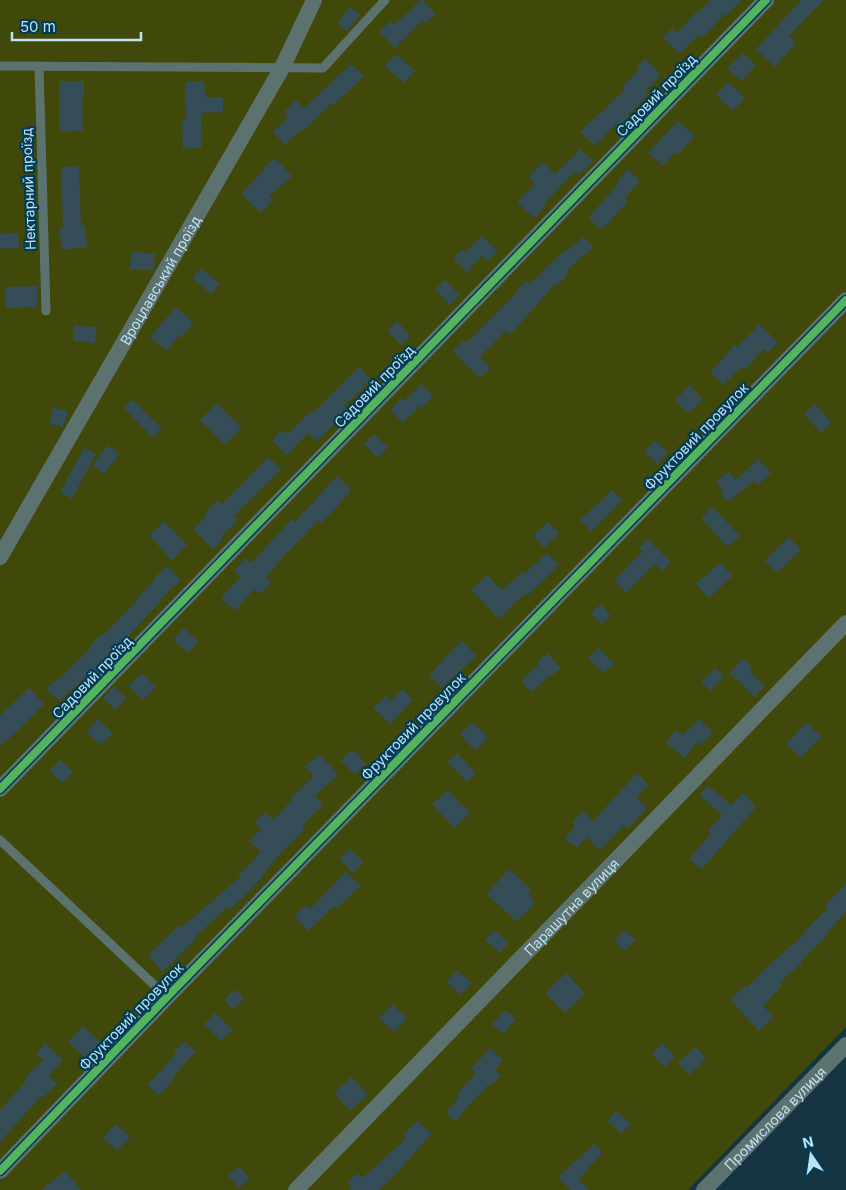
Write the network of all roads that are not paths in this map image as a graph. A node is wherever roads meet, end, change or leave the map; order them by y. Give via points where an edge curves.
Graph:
1 (314, 0) edge
2 (385, 0) edge
3 (766, 0) edge
4 (0, 66) edge
5 (39, 66) junction
6 (282, 68) junction
7 (846, 300) edge
8 (46, 311) dead end
9 (0, 558) edge
10 (846, 623) edge
11 (0, 790) edge
12 (0, 840) edge
13 (167, 997) junction
14 (846, 1045) edge
15 (0, 1171) edge
16 (296, 1190) edge
17 (704, 1190) edge

1 - 6 street, Вроцлавський проїзд
2 - 6 lane via 323,68
3 - 11 street, Садовий проїзд
4 - 5 lane
5 - 6 lane
5 - 8 lane, Нектарний проїзд
6 - 9 street, Вроцлавський проїзд
7 - 13 street, Фруктовий провулок
10 - 16 street, Парашутна вулиця
12 - 13 lane
13 - 15 street, Фруктовий провулок
14 - 17 street, Промислова вулиця

